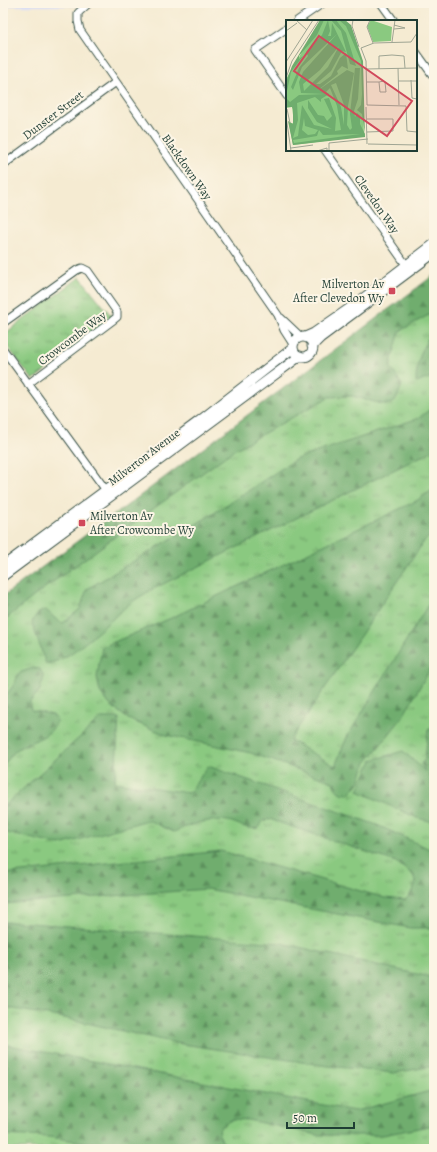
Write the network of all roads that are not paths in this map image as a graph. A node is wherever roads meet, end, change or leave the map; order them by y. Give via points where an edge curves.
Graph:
1 (89, 3) edge
2 (322, 3) edge
3 (381, 3) edge
4 (297, 20) edge
5 (393, 20) edge
6 (286, 29) edge
7 (417, 53) edge
8 (434, 77) edge
9 (116, 82) junction
10 (286, 95) edge
11 (326, 151) edge
12 (3, 165) edge
13 (434, 244) edge
14 (434, 253) edge
15 (408, 268) junction
16 (278, 315) junction
17 (3, 323) edge
18 (303, 337) junction
19 (293, 346) junction
20 (312, 346) junction
21 (3, 349) edge
22 (300, 356) junction
23 (28, 384) junction
24 (108, 493) junction
25 (4, 571) edge

1 - 9 street, Blackdown Way via 78,13 80,30
2 - 4 street
3 - 5 street
6 - 10 street via 255,50
7 - 8 street
9 - 12 street, Dunster Street
9 - 16 street, Blackdown Way
11 - 15 street, Clevedon Way
13 - 15 street
14 - 15 street
15 - 18 street via 314,333
15 - 20 street
16 - 18 street, Blackdown Way
16 - 19 street, Blackdown Way
17 - 23 street, Crowcombe Way via 82,268 88,271 117,312 117,317
18 - 19 street via 297,339
18 - 20 street via 312,342
19 - 22 street via 294,352
19 - 24 street, Milverton Avenue
20 - 22 street via 307,356
21 - 23 street
22 - 24 street, Milverton Avenue
23 - 24 street
24 - 25 street, Milverton Avenue

